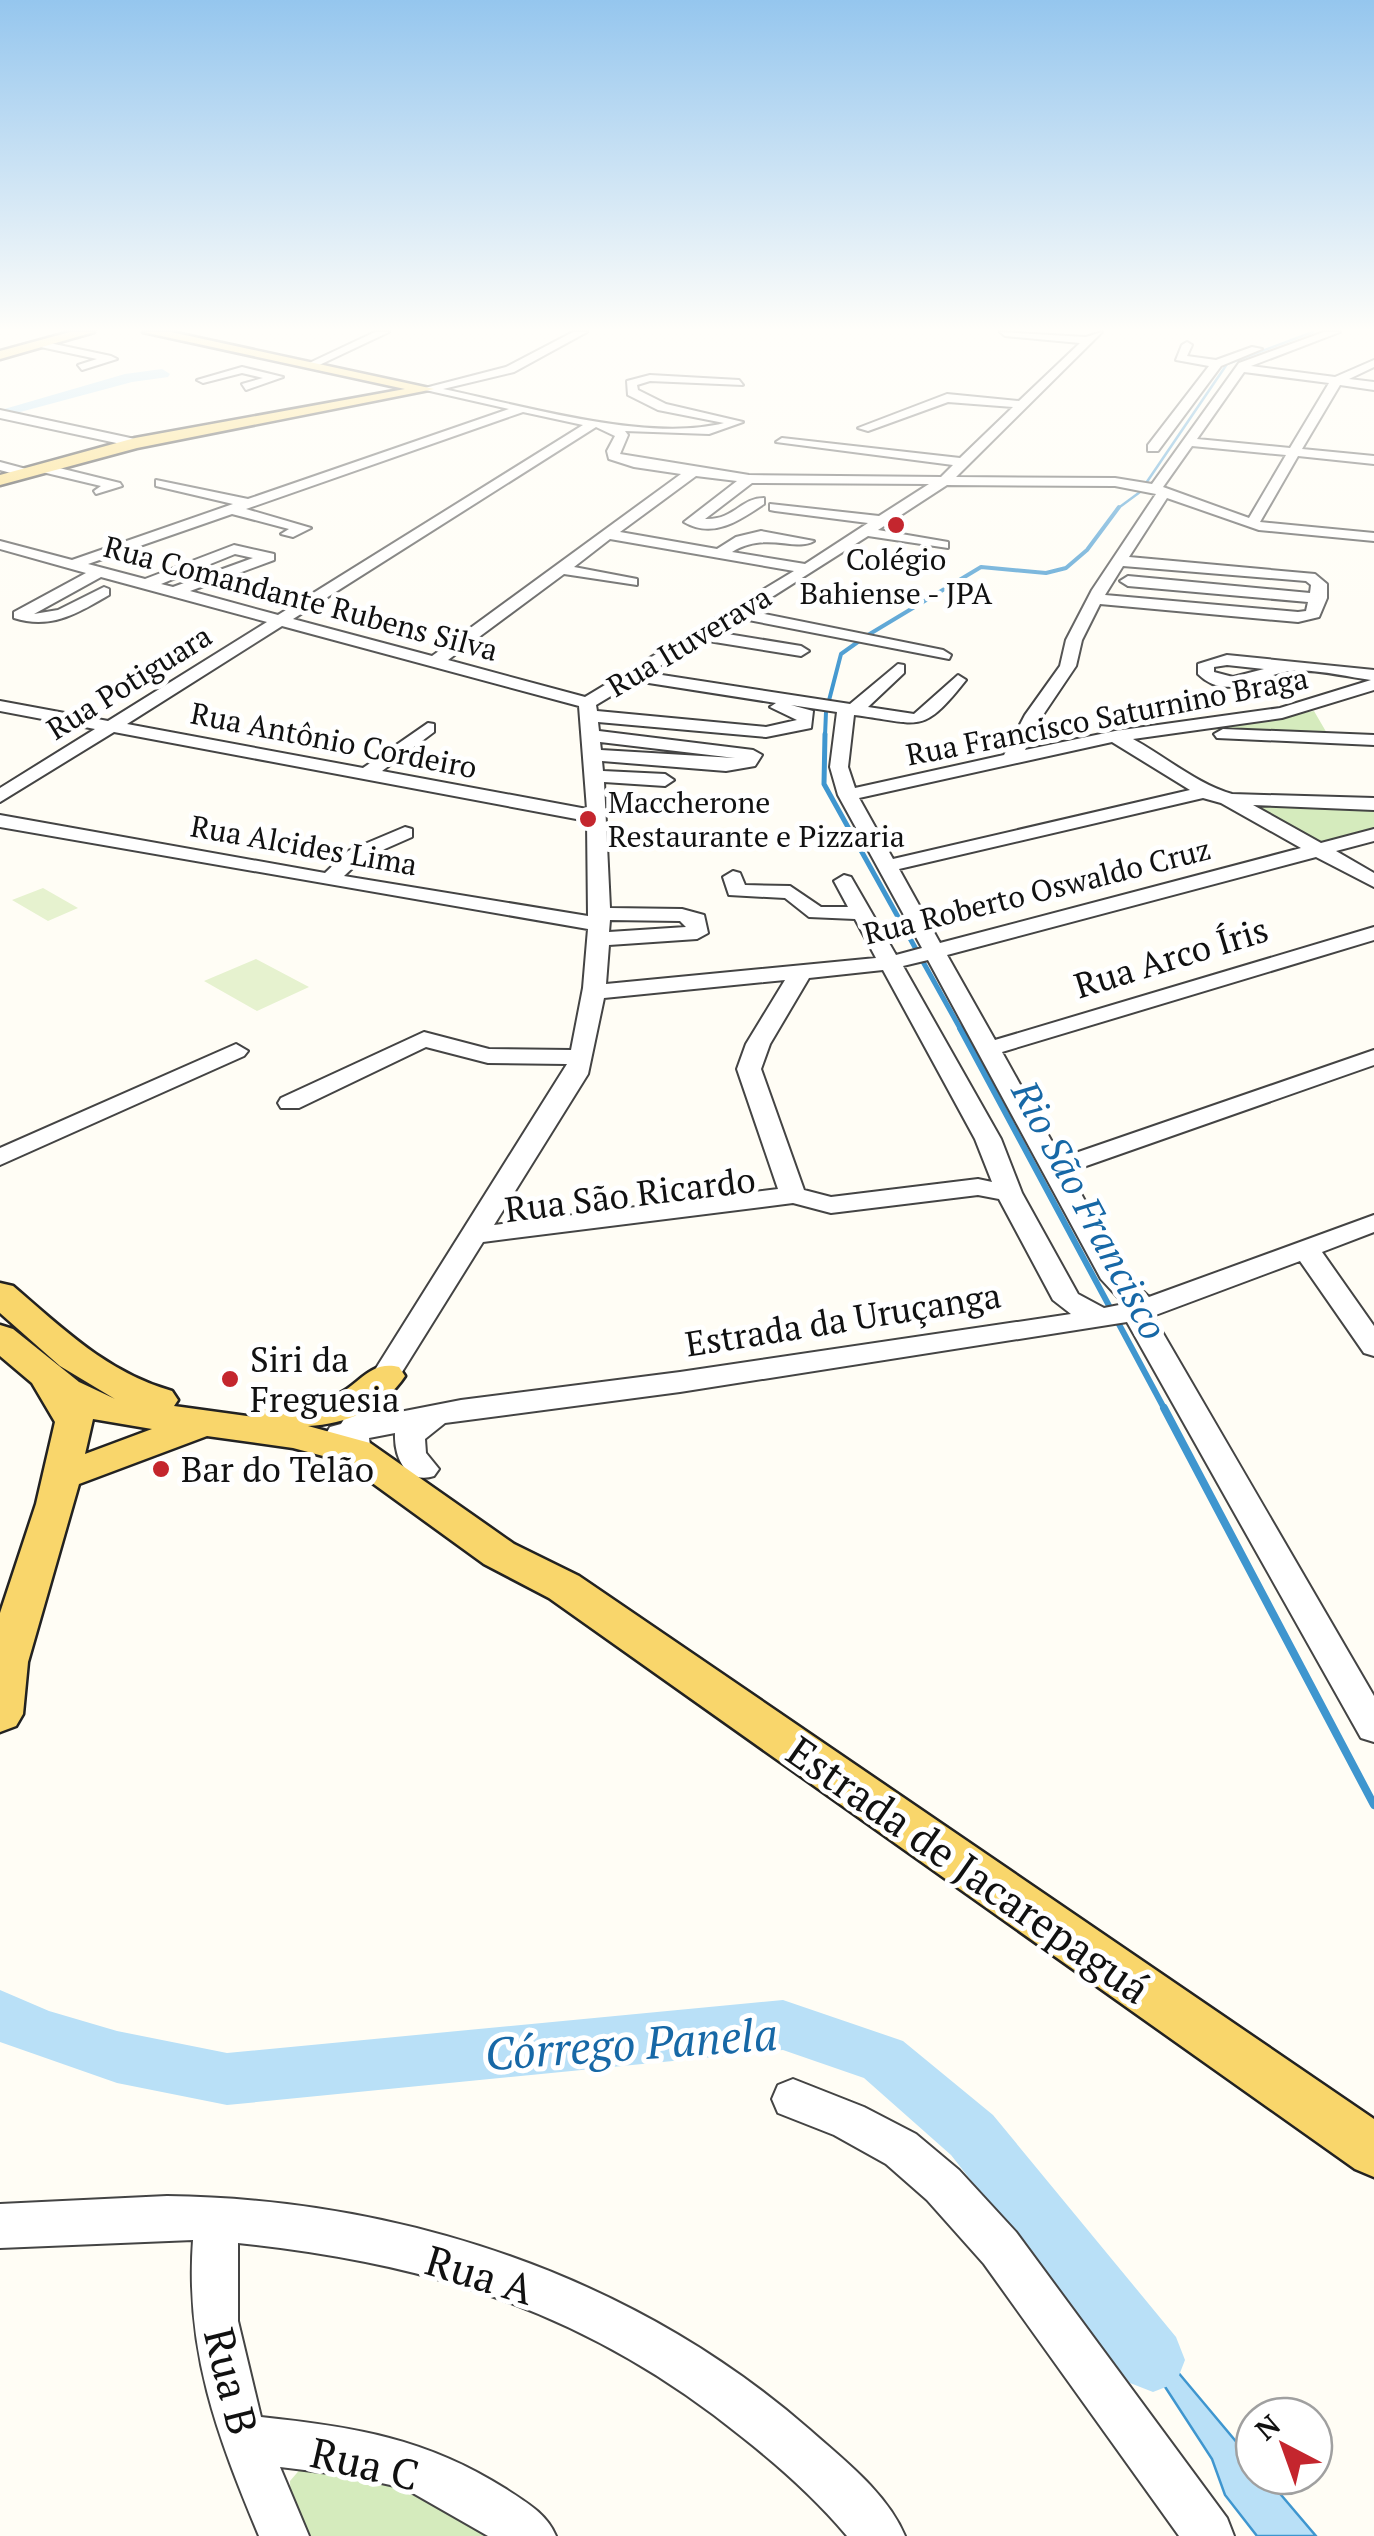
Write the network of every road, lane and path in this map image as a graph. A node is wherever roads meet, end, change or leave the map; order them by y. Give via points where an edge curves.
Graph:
1 (111, 450) edge
2 (404, 450) edge
3 (556, 450) edge
4 (613, 450) edge
5 (853, 450) edge
6 (970, 450) edge
7 (1182, 450) edge
8 (1295, 450) edge
9 (1298, 450) edge
10 (976, 451) joint
11 (1374, 458) edge
12 (964, 462) junction
13 (0, 466) edge
14 (44, 468) junction
15 (692, 472) junction
16 (25, 473) junction
17 (749, 478) junction
18 (0, 480) edge
19 (944, 480) junction
20 (162, 483) dead end
21 (1152, 489) junction
22 (101, 492) dead end
23 (759, 501) dead end
24 (250, 504) junction
25 (775, 507) dead end
26 (232, 510) junction
27 (1252, 524) junction
28 (875, 526) junction
29 (288, 534) dead end
30 (610, 535) junction
31 (1374, 537) edge
32 (807, 541) dead end
33 (943, 545) dead end
34 (0, 546) edge
35 (718, 554) junction
36 (1119, 561) junction
37 (72, 565) junction
38 (563, 569) junction
39 (808, 569) junction
40 (100, 572) junction
41 (1107, 579) junction
42 (632, 582) dead end
43 (145, 585) junction
44 (104, 592) dead end
45 (174, 592) junction
46 (1318, 598) junction
47 (1095, 599) junction
48 (756, 601) junction
49 (736, 613) junction
50 (278, 621) junction
51 (813, 628) junction
52 (700, 635) junction
53 (800, 651) dead end
54 (943, 655) dead end
55 (435, 662) junction
56 (1280, 668) dead end
57 (898, 669) dead end
58 (1374, 675) edge
59 (632, 676) junction
60 (958, 680) dead end
61 (1374, 684) edge
62 (0, 706) edge
63 (772, 706) dead end
64 (841, 708) junction
65 (110, 726) junction
66 (428, 728) dead end
67 (1152, 732) junction
68 (1115, 736) junction
69 (590, 737) junction
70 (1374, 740) edge
71 (1013, 756) junction
72 (366, 774) junction
73 (665, 780) dead end
74 (1204, 792) junction
75 (848, 795) junction
76 (0, 796) edge
77 (1228, 799) junction
78 (1374, 804) edge
79 (598, 817) junction
80 (0, 822) edge
81 (404, 833) dead end
82 (1374, 835) edge
83 (1319, 850) junction
84 (888, 866) junction
85 (734, 877) dead end
86 (328, 880) junction
87 (844, 881) dead end
88 (1374, 881) edge
89 (862, 913) junction
90 (597, 926) junction
91 (1374, 933) edge
92 (929, 953) junction
93 (893, 962) junction
94 (800, 974) junction
95 (592, 992) junction
96 (988, 1049) junction
97 (236, 1051) dead end
98 (582, 1057) junction
99 (1374, 1057) edge
100 (290, 1103) dead end
101 (0, 1157) edge
102 (999, 1166) junction
103 (1056, 1168) junction
104 (978, 1187) junction
105 (1009, 1193) junction
106 (792, 1195) junction
107 (1374, 1222) edge
108 (472, 1242) junction
109 (1306, 1249) junction
110 (1068, 1300) junction
111 (2, 1307) edge
112 (1125, 1313) junction
113 (1036, 1327) junction
114 (1374, 1347) edge
115 (386, 1376) junction
116 (48, 1378) junction
117 (100, 1393) junction
118 (250, 1411) junction
119 (450, 1412) junction
120 (209, 1425) junction
121 (355, 1442) junction
122 (422, 1469) junction
123 (69, 1488) junction
124 (564, 1587) junction
125 (7, 1634) edge
126 (0, 1714) edge
127 (1374, 1728) edge
128 (793, 2099) dead end
129 (1374, 2151) edge
130 (217, 2219) junction
131 (0, 2226) edge
132 (244, 2440) junction
133 (864, 2528) edge
134 (284, 2536) edge
135 (531, 2536) edge
136 (1209, 2536) edge

1 - 14 main road
2 - 24 street
3 - 50 street, Rua Potiguara
4 - 15 street via 620,458
5 - 12 street
6 - 10 street
7 - 21 street
8 - 27 street
9 - 11 street
10 - 12 street, Rua Ituverava
12 - 19 street, Rua Ituverava
13 - 16 street
14 - 16 main road
14 - 22 street via 115,486
15 - 17 street
15 - 30 street
16 - 18 main road
17 - 19 street
17 - 23 street via 691,522 725,524
19 - 21 street via 1102,481
19 - 28 street, Rua Ituverava
20 - 24 street
21 - 27 street
21 - 36 street
24 - 26 street
25 - 28 street
26 - 29 street via 304,528
26 - 37 street
27 - 31 street
28 - 33 street
28 - 39 street, Rua Ituverava
30 - 35 street
30 - 38 street
32 - 35 street via 754,535
34 - 37 street, Rua Comandante Rubens Silva
35 - 39 street
36 - 41 street
36 - 46 street via 1310,578 1319,584
37 - 40 street, Rua Comandante Rubens Silva
38 - 42 street
38 - 55 street
39 - 48 street, Rua Ituverava
40 - 43 street, Rua Comandante Rubens Silva
40 - 44 street via 20,615 48,620
41 - 46 street
41 - 47 street
43 - 45 street, Rua Comandante Rubens Silva
43 - 45 street via 234,549 269,556
45 - 50 street, Rua Comandante Rubens Silva
46 - 47 street via 1313,614 1298,617
47 - 71 street via 1068,666
48 - 49 street, Rua Ituverava
48 - 51 street via 842,619
49 - 51 street
49 - 52 street, Rua Ituverava
50 - 55 street, Rua Comandante Rubens Silva
50 - 65 street, Rua Potiguara
51 - 54 street
52 - 53 street
52 - 59 street, Rua Ituverava
55 - 69 street, Rua Comandante Rubens Silva
56 - 58 street
57 - 64 street
59 - 64 street
59 - 69 street, Rua Ituverava
60 - 64 street via 918,719
61 - 67 street, Rua Francisco Saturnino Braga via 1282,714
62 - 65 street, Rua Antônio Cordeiro
63 - 69 street via 807,715 804,724 766,732
64 - 75 street via 840,767
65 - 72 street, Rua Antônio Cordeiro
65 - 76 street, Rua Potiguara
66 - 72 street
67 - 68 street, Rua Francisco Saturnino Braga
67 - 70 street
68 - 71 street, Rua Francisco Saturnino Braga
68 - 74 street
69 - 69 street via 726,765 753,755
69 - 73 street
69 - 79 street
71 - 75 street, Rua Francisco Saturnino Braga
72 - 79 street, Rua Antônio Cordeiro
74 - 77 street
74 - 84 street
75 - 84 street
77 - 78 street
77 - 83 street
79 - 90 street
80 - 86 street, Rua Alcides Lima
81 - 86 street via 356,854
82 - 83 street, Rua Roberto Oswaldo Cruz
83 - 88 street
83 - 92 street, Rua Roberto Oswaldo Cruz
84 - 92 street
85 - 89 street via 736,891 790,892 814,912
86 - 90 street, Rua Alcides Lima
87 - 89 street
89 - 93 street
90 - 95 street
91 - 96 street, Rua Arco Íris
92 - 93 street, Rua Roberto Oswaldo Cruz
92 - 96 street
93 - 94 street, Rua Roberto Oswaldo Cruz
93 - 102 street
94 - 95 street, Rua Roberto Oswaldo Cruz
94 - 106 street via 749,1069
95 - 98 street
96 - 103 street
97 - 101 street
98 - 100 street via 488,1056 424,1038
98 - 108 street
99 - 103 street
102 - 104 street
102 - 105 street
103 - 112 street via 1115,1279
104 - 105 street, Rua São Ricardo
104 - 106 street, Rua São Ricardo via 831,1206
105 - 110 street
106 - 108 street, Rua São Ricardo via 780,1210
107 - 109 street, Estrada da Uruçanga
108 - 115 street
109 - 112 street, Estrada da Uruçanga
109 - 114 street
110 - 112 street
110 - 113 street via 1060,1318
111 - 116 main road, Estrada de Jacarepaguá
111 - 117 main road, Estrada de Jacarepaguá
112 - 113 street, Estrada da Uruçanga
112 - 127 street
113 - 119 street, Estrada da Uruçanga
115 - 118 main road via 366,1398 335,1411
115 - 119 street via 402,1401
115 - 121 street
116 - 117 main road, Estrada de Jacarepaguá
116 - 123 main road via 74,1422 62,1464
117 - 118 main road, Estrada de Jacarepaguá via 121,1390
117 - 120 main road, Estrada de Jacarepaguá
117 - 123 main road
118 - 121 main road, Estrada de Jacarepaguá
119 - 121 street, Estrada da Uruçanga
119 - 122 street via 408,1434
120 - 121 main road, Estrada de Jacarepaguá
120 - 123 main road via 179,1432
121 - 122 main road, Estrada de Jacarepaguá
121 - 124 main road, Estrada de Jacarepaguá via 499,1554
122 - 124 main road, Estrada de Jacarepaguá via 520,1540
123 - 125 main road
124 - 129 main road, Estrada de Jacarepaguá
125 - 126 main road
128 - 136 street via 901,2148 943,2185 1000,2248
130 - 131 street, Rua A
130 - 132 street, Rua B via 214,2321
130 - 133 street, Rua A via 343,2235 487,2272 588,2309 770,2427
132 - 134 street, Rua B
132 - 135 street, Rua C via 403,2464 475,2497

